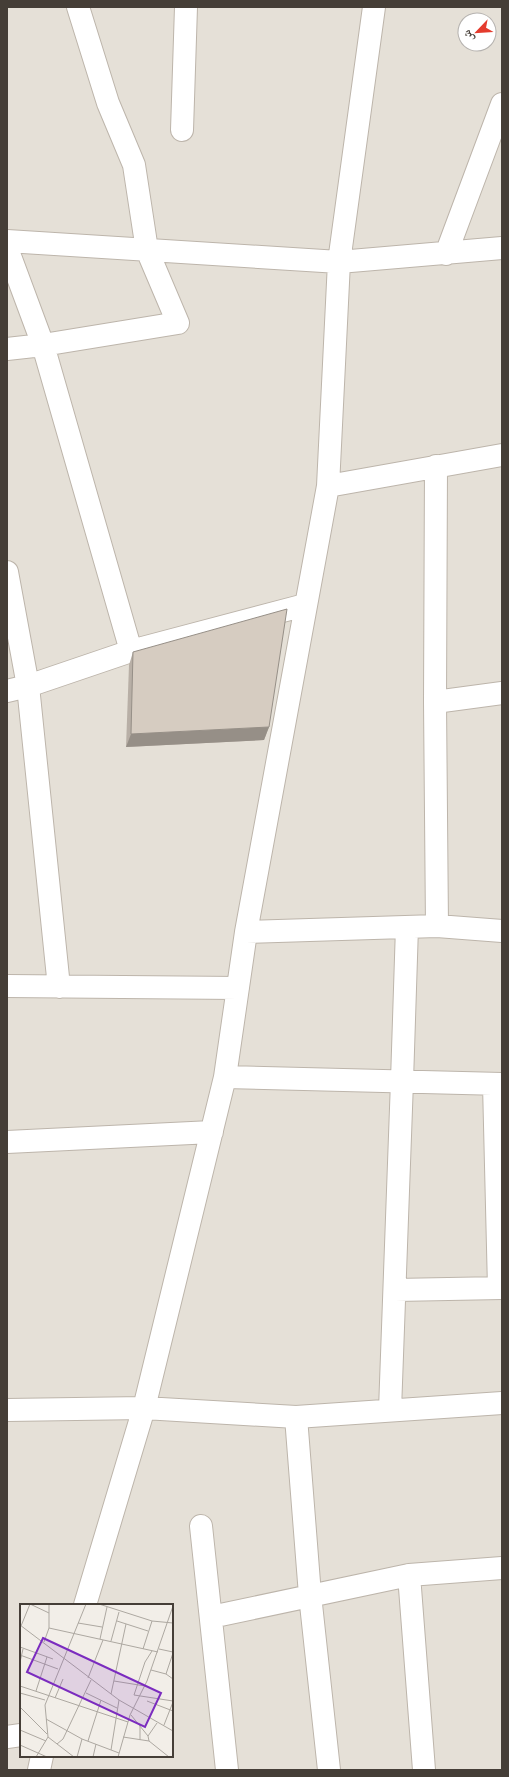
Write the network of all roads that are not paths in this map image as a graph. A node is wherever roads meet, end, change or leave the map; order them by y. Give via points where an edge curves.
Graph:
1 (78, 7) edge
2 (186, 7) edge
3 (374, 7) edge
4 (502, 104) edge
5 (182, 130) dead end
6 (7, 241) edge
7 (7, 248) edge
8 (502, 248) edge
9 (147, 250) junction
10 (446, 254) junction
11 (339, 262) junction
12 (43, 345) junction
13 (7, 349) edge
14 (502, 455) edge
15 (436, 466) junction
16 (328, 486) junction
17 (7, 572) edge
18 (305, 605) junction
19 (131, 651) junction
20 (28, 686) junction
21 (7, 691) edge
22 (502, 693) edge
23 (435, 702) junction
24 (437, 926) junction
25 (406, 927) junction
26 (502, 931) edge
27 (246, 932) junction
28 (7, 986) edge
29 (59, 987) junction
30 (238, 988) junction
31 (225, 1077) junction
32 (402, 1082) junction
33 (498, 1084) edge
34 (212, 1132) junction
35 (7, 1142) edge
36 (501, 1288) edge
37 (395, 1290) junction
38 (502, 1403) edge
39 (144, 1408) junction
40 (7, 1410) edge
41 (390, 1410) junction
42 (296, 1417) junction
43 (202, 1526) dead end
44 (502, 1568) edge
45 (409, 1575) junction
46 (310, 1595) junction
47 (85, 1604) edge
48 (211, 1617) junction
49 (20, 1735) edge
50 (7, 1737) edge
51 (42, 1757) edge
52 (39, 1770) edge
53 (227, 1770) edge
54 (328, 1770) edge
55 (424, 1770) edge

1 - 9 street via 108,104 134,165
2 - 5 street
3 - 11 street
4 - 10 street
6 - 9 street
7 - 12 street
8 - 10 street
9 - 11 street
9 - 12 street via 178,323
10 - 11 street
11 - 16 street
12 - 13 street
12 - 19 street
14 - 15 street
15 - 16 street
15 - 23 street
16 - 18 street
17 - 20 street
18 - 19 street
18 - 27 street
19 - 20 street
20 - 21 street
20 - 29 street
22 - 23 street
23 - 24 street
24 - 25 street
24 - 26 street
25 - 27 street
25 - 32 street
27 - 30 street
28 - 29 street
29 - 30 street
30 - 31 street
31 - 32 street
31 - 34 street
32 - 33 street
32 - 37 street
33 - 36 street
34 - 35 street
34 - 39 street
36 - 37 street
37 - 41 street
38 - 41 street
39 - 40 street
39 - 42 street
39 - 47 street
41 - 42 street
42 - 46 street
43 - 48 street
44 - 45 street
45 - 46 street
45 - 55 street
46 - 48 street
46 - 54 street
48 - 53 street
49 - 50 street
51 - 52 street

